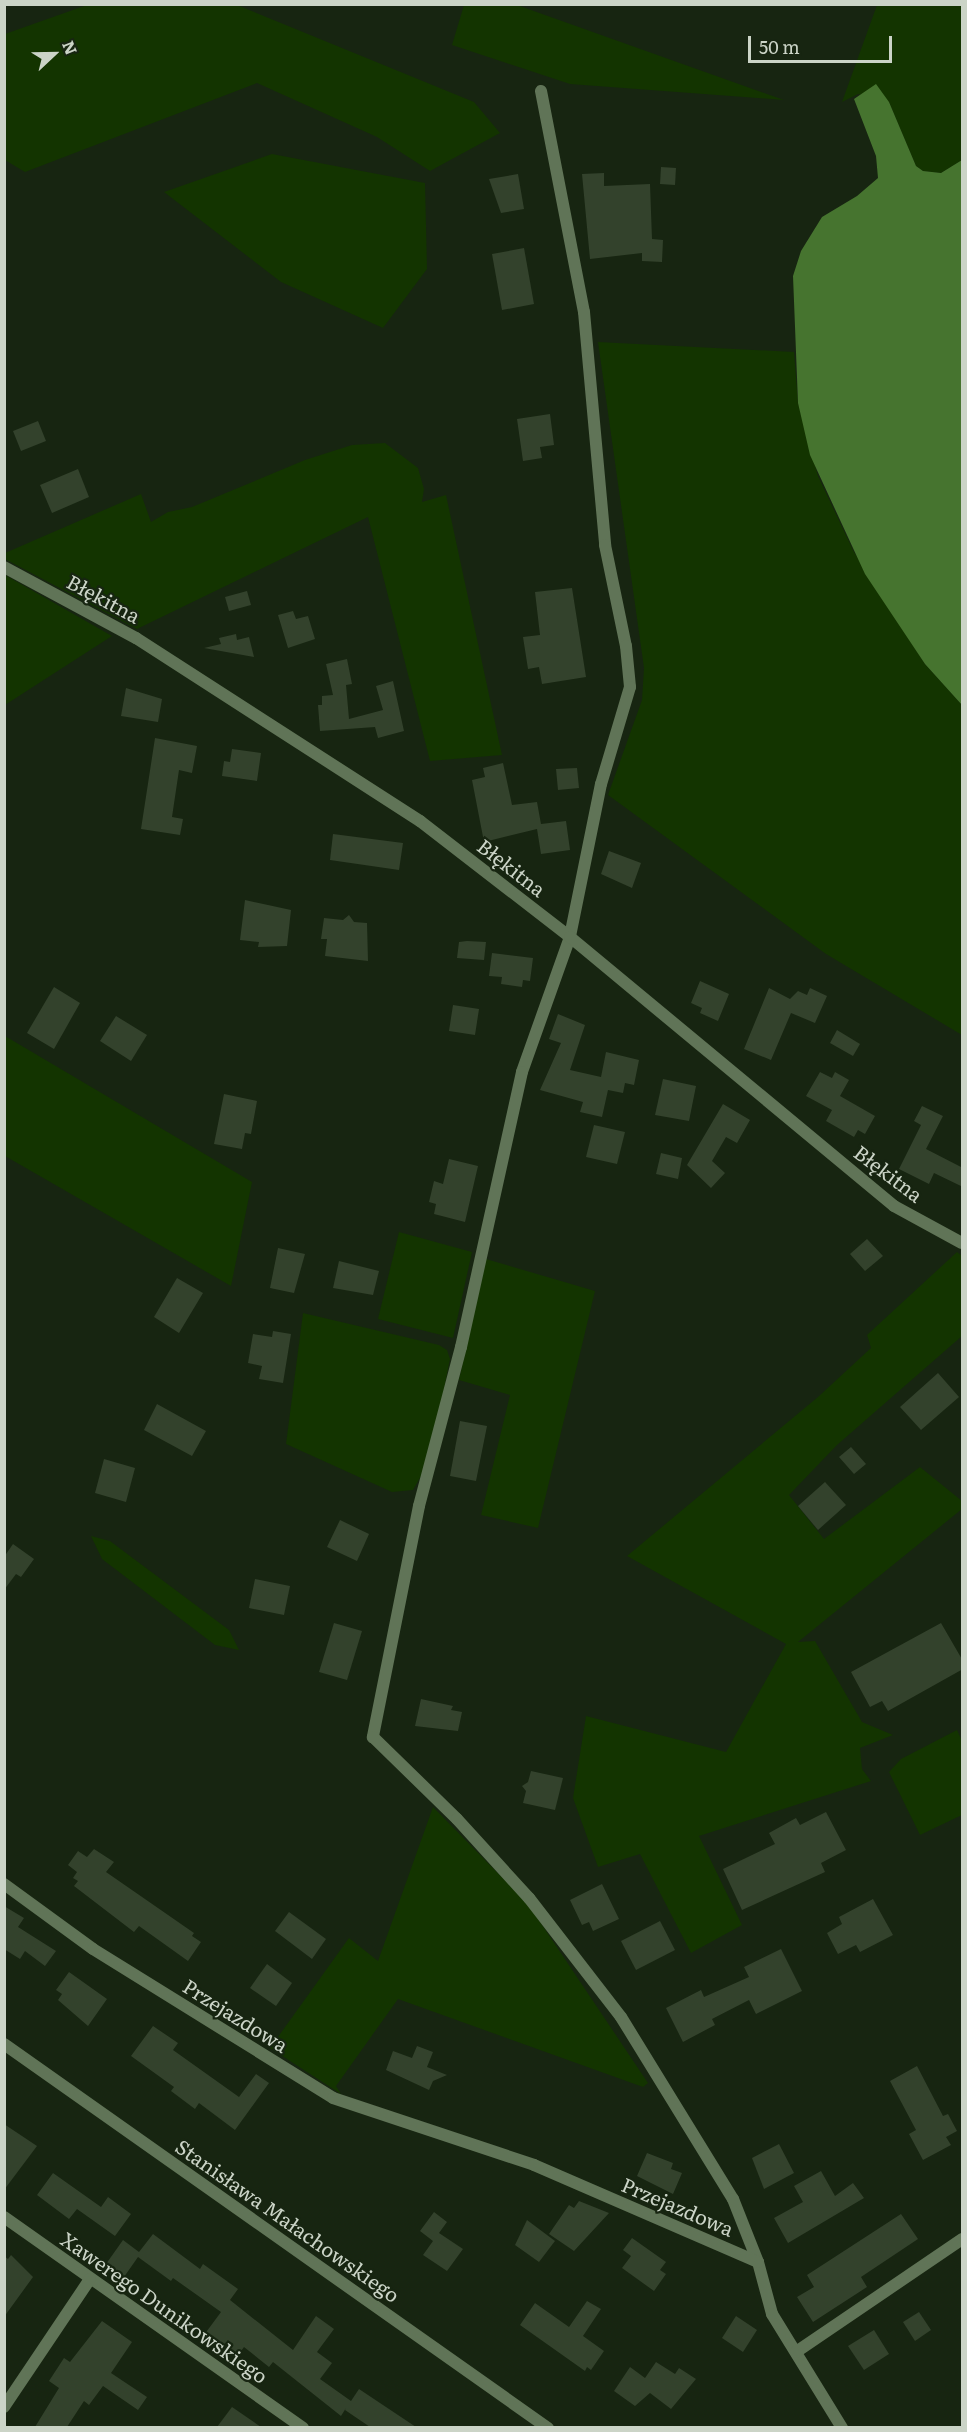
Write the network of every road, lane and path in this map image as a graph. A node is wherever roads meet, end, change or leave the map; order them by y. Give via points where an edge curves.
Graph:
1 (541, 91) dead end
2 (4, 567) edge
3 (570, 937) junction
4 (963, 1243) edge
5 (4, 1884) edge
6 (4, 2044) edge
7 (4, 2217) edge
8 (963, 2239) edge
9 (758, 2262) junction
10 (90, 2279) junction
11 (796, 2352) junction
12 (4, 2407) edge
13 (303, 2427) edge
14 (548, 2427) edge
15 (842, 2427) edge

1 - 3 street via 584,312 605,545 630,687 602,784
2 - 3 street, Błękitna via 136,638 420,821
3 - 4 street, Błękitna via 894,1206
3 - 9 street, Przejazdowa via 522,1072 461,1347 419,1506 373,1737 457,1819 529,1898 621,2017 733,2199
5 - 9 street, Przejazdowa via 93,1949 333,2098 534,2165
6 - 14 street, Stanisława Małachowskiego
7 - 10 street, Xawerego Dunikowskiego
8 - 11 street
9 - 11 street via 772,2314
10 - 12 street
10 - 13 street, Xawerego Dunikowskiego
11 - 15 street

